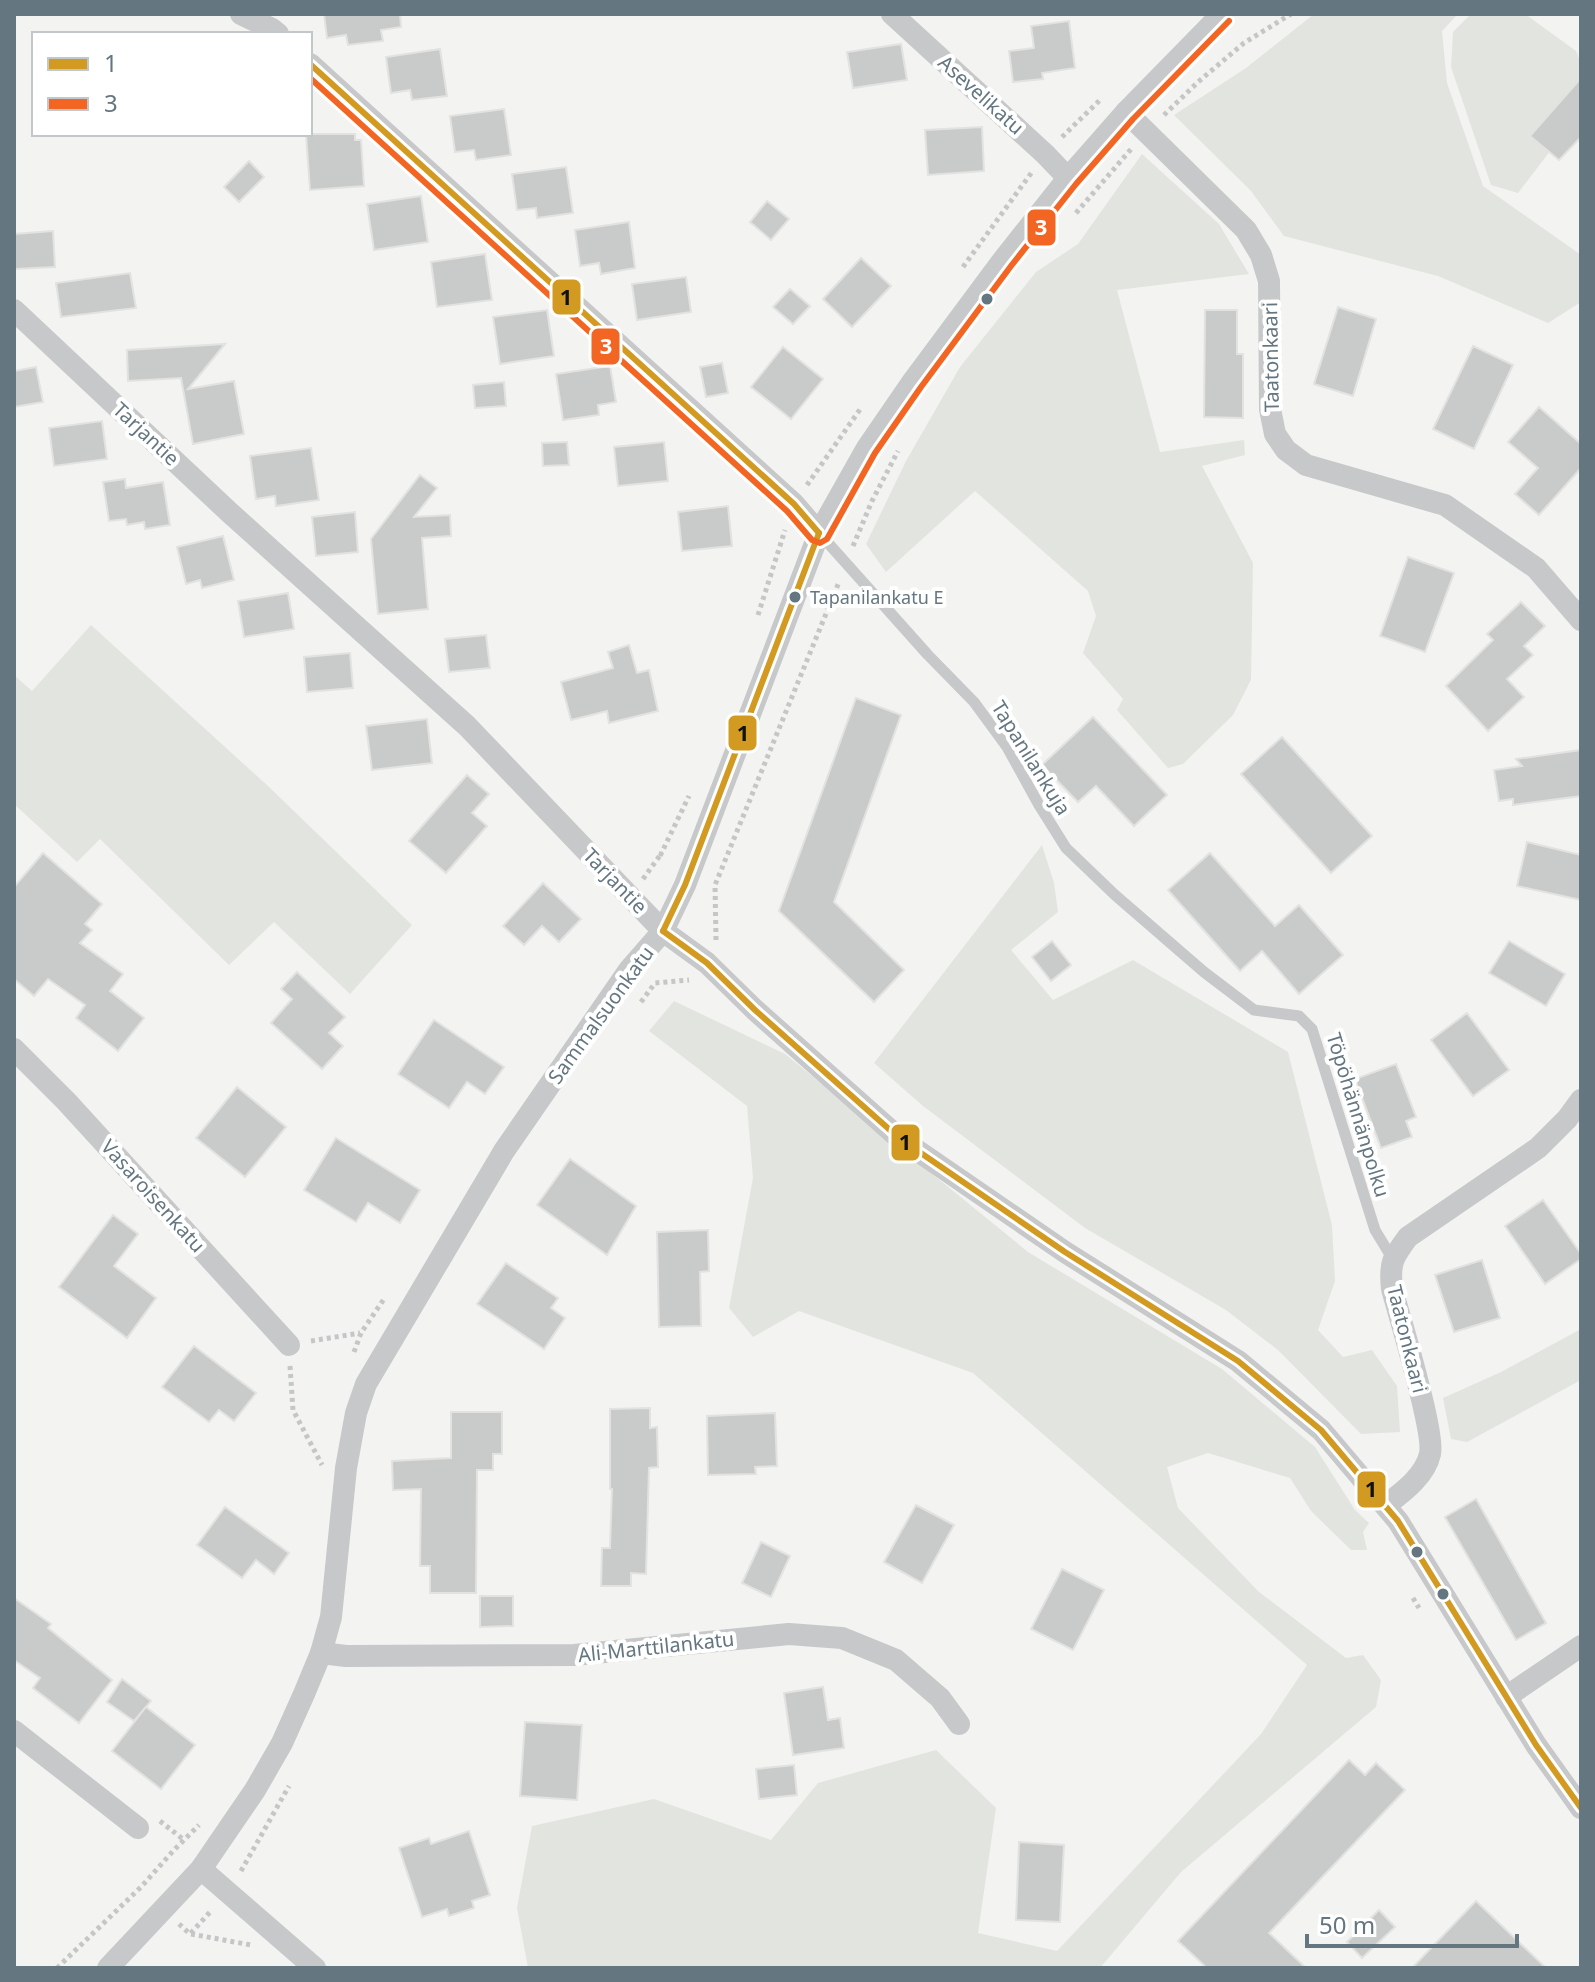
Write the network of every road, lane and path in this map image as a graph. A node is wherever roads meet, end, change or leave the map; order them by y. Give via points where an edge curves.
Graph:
1 (241, 14) edge
2 (892, 14) edge
3 (1222, 14) edge
4 (276, 32) edge
5 (312, 66) edge
6 (1126, 112) junction
7 (1068, 178) junction
8 (14, 310) edge
9 (819, 533) junction
10 (1581, 620) edge
11 (1115, 895) joint
12 (663, 931) junction
13 (14, 1049) edge
14 (1581, 1100) edge
15 (1392, 1258) junction
16 (361, 1333) dead end
17 (289, 1345) joint
18 (1386, 1505) junction
19 (1581, 1646) edge
20 (321, 1653) junction
21 (1506, 1697) junction
22 (959, 1724) dead end
23 (14, 1731) edge
24 (1581, 1808) edge
25 (138, 1828) dead end
26 (201, 1869) junction
27 (141, 1887) dead end
28 (190, 1934) dead end
29 (293, 1949) junction
30 (57, 1968) edge
31 (108, 1968) edge
32 (315, 1968) edge

1 - 4 street
2 - 7 street, Asevelikatu
3 - 6 street, Sammalsuonkatu
5 - 9 street via 794,504
6 - 7 street, Sammalsuonkatu
6 - 10 street, Taatonkaari via 1246,230 1261,255 1269,281 1270,409 1275,434 1286,450 1306,465 1445,505 1536,568
7 - 9 street, Sammalsuonkatu via 913,381
8 - 12 street, Tarjantie via 467,726
9 - 11 lane, Tapanilankuja via 974,702 1066,848
9 - 12 street, Sammalsuonkatu
11 - 15 lane, Töpöhännänpolku via 1254,1010 1299,1016 1312,1029 1375,1230
12 - 18 street, Tarjantie via 707,963 899,1138 1065,1252 1238,1361 1321,1430
12 - 20 street, Sammalsuonkatu via 629,970 504,1151 366,1384 346,1468 331,1617
13 - 17 street, Vasaroisenkatu
14 - 15 street, Taatonkaari via 1538,1148 1408,1237
15 - 18 street, Taatonkaari via 1392,1289 1422,1400 1430,1453 1422,1471
16 - 17 path
18 - 21 street, Tarjantie
19 - 21 street
20 - 22 street, Ali-Marttilankatu via 574,1655 789,1634 842,1638 896,1660 940,1698
20 - 26 street, Sammalsuonkatu via 282,1743
21 - 24 street, Tarjantie
23 - 25 street
26 - 29 street
26 - 31 street, Sammalsuonkatu
27 - 30 path
28 - 29 path
29 - 32 street

